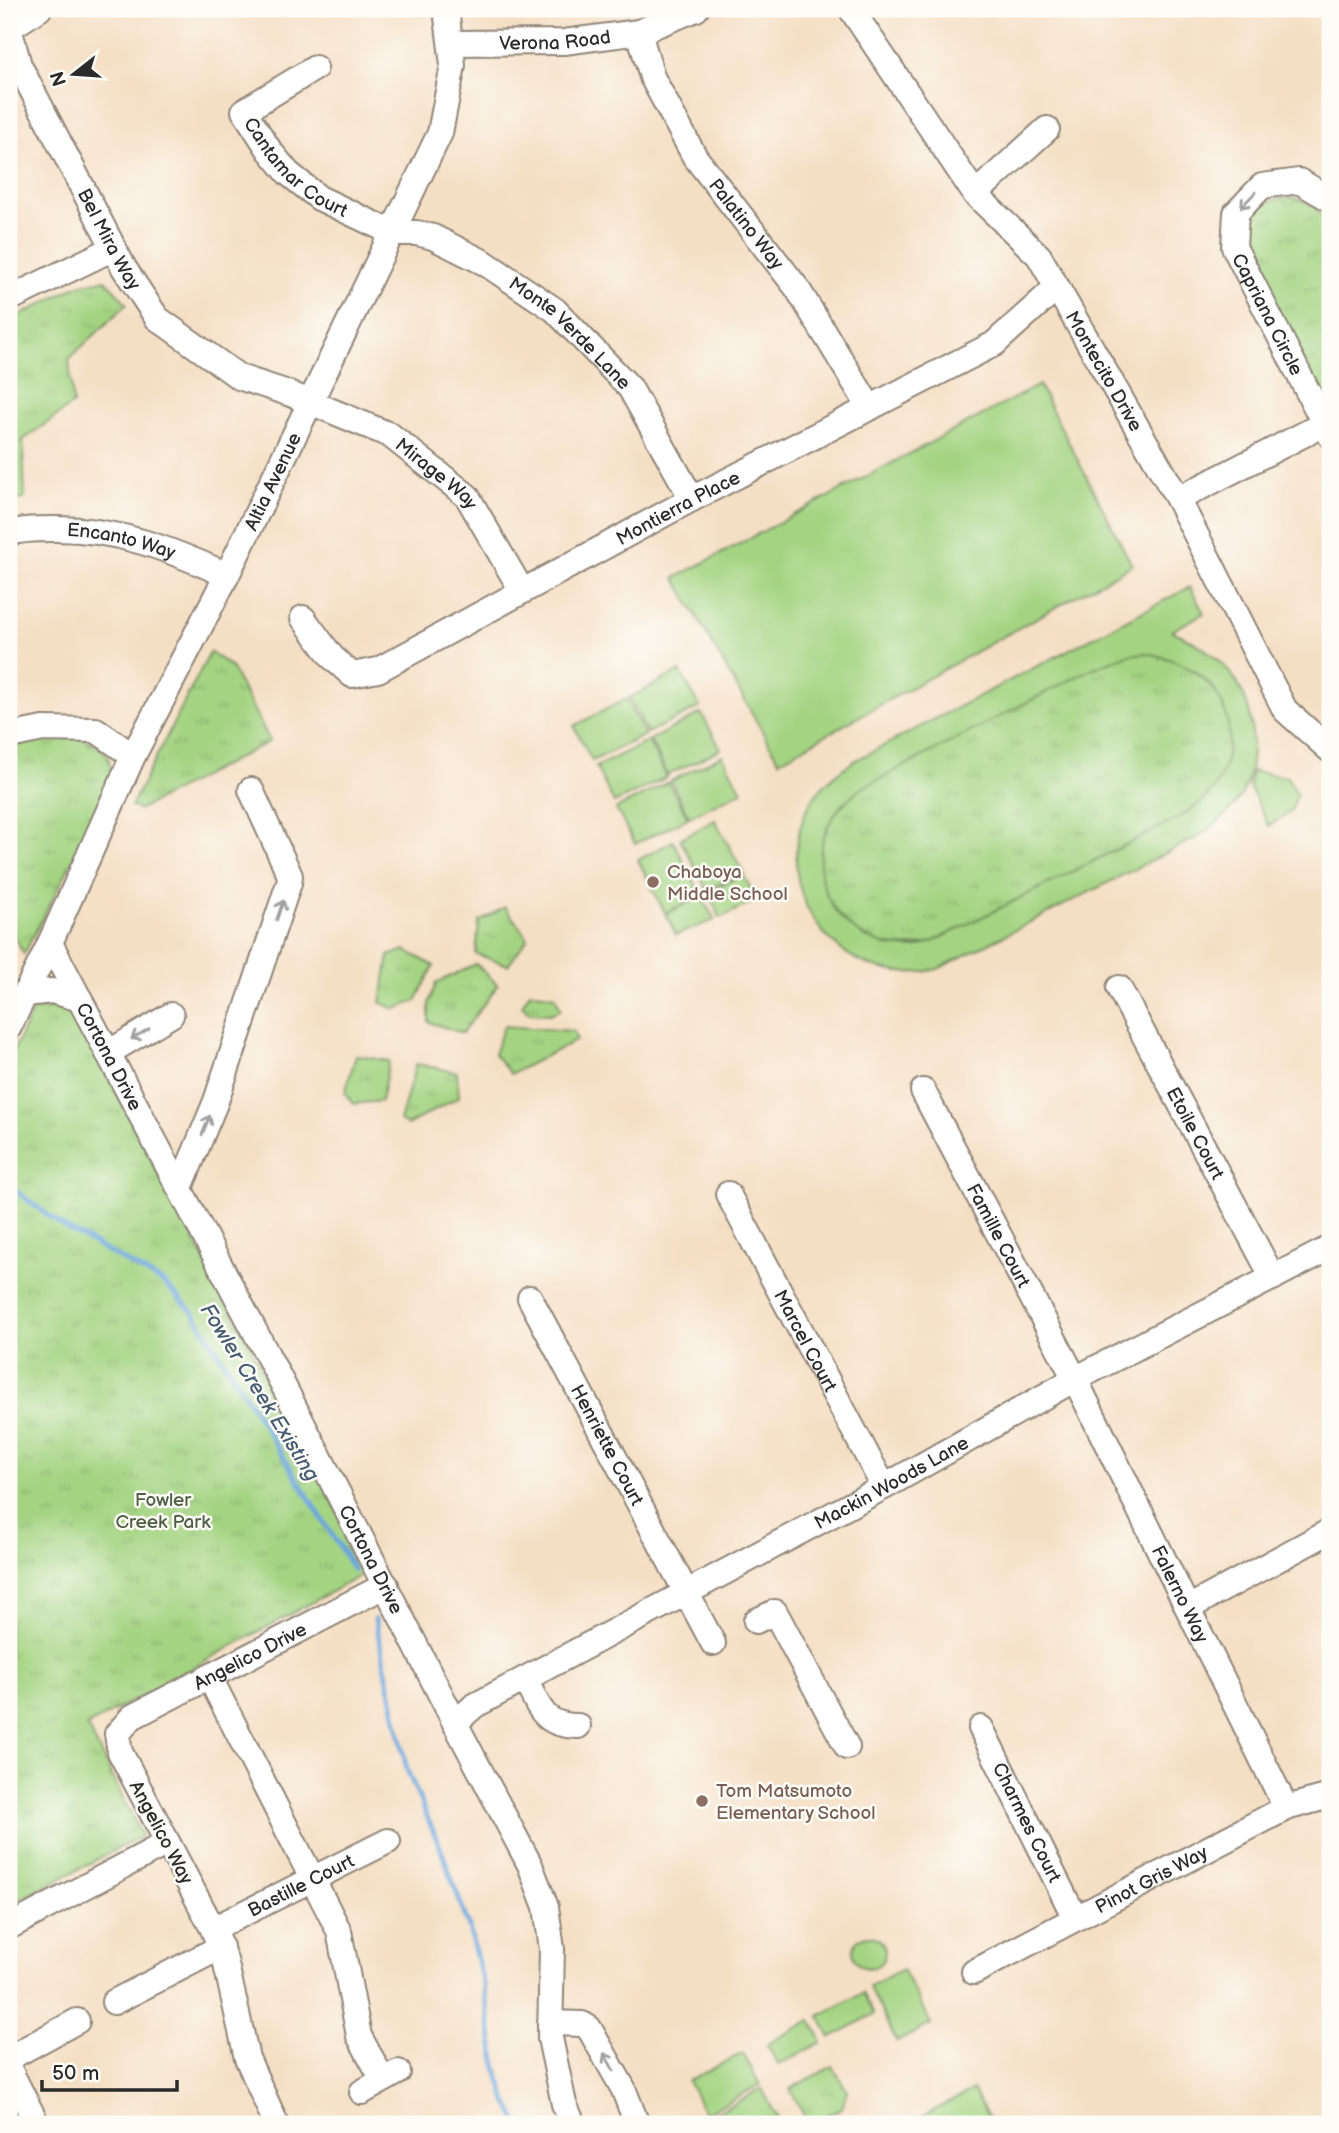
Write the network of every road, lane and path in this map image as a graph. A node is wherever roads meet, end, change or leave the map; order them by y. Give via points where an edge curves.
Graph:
1 (39, 9) edge
2 (446, 9) edge
3 (696, 9) edge
4 (851, 9) edge
5 (639, 32) junction
6 (452, 43) junction
7 (314, 68) dead end
8 (1047, 130) dead end
9 (975, 194) junction
10 (1330, 199) edge
11 (393, 233) junction
12 (114, 248) junction
13 (1057, 287) junction
14 (9, 299) edge
15 (312, 402) junction
16 (870, 408) junction
17 (1327, 429) edge
18 (692, 499) junction
19 (1178, 499) junction
20 (9, 533) edge
21 (227, 575) junction
22 (522, 591) junction
23 (303, 618) dead end
24 (9, 736) edge
25 (1330, 750) edge
26 (133, 756) junction
27 (251, 790) dead end
28 (50, 943) junction
29 (1119, 988) dead end
30 (25, 994) junction
31 (79, 999) junction
32 (172, 1015) dead end
33 (9, 1027) edge
34 (108, 1053) junction
35 (923, 1091) dead end
36 (180, 1188) junction
37 (728, 1194) dead end
38 (1330, 1248) edge
39 (1273, 1278) junction
40 (530, 1298) dead end
41 (1075, 1379) junction
42 (884, 1487) junction
43 (1330, 1531) edge
44 (386, 1585) junction
45 (687, 1593) junction
46 (1188, 1608) junction
47 (756, 1621) dead end
48 (713, 1643) dead end
49 (210, 1678) junction
50 (525, 1679) junction
51 (455, 1723) junction
52 (578, 1726) dead end
53 (981, 1728) dead end
54 (117, 1734) joint
55 (847, 1747) dead end
56 (1330, 1796) edge
57 (1286, 1808) junction
58 (388, 1841) dead end
59 (167, 1843) junction
60 (313, 1879) junction
61 (1075, 1918) junction
62 (9, 1927) edge
63 (217, 1938) junction
64 (974, 1972) dead end
65 (114, 2002) dead end
66 (77, 2021) dead end
67 (550, 2023) junction
68 (9, 2058) edge
69 (9, 2069) edge
70 (381, 2081) dead end
71 (274, 2119) dead end
72 (37, 2124) edge
73 (573, 2124) edge
74 (638, 2124) edge

1 - 12 street, Bel Mira Way via 9,28 19,65
2 - 6 street, Altia Avenue
3 - 5 street, Verona Road
4 - 9 street, Montecito Drive
5 - 6 street, Verona Road via 564,42
5 - 16 street, Palatino Way via 652,77 695,157 797,288
6 - 11 street, Altia Avenue via 453,65 440,133
7 - 11 street, Cantamar Court via 244,111 288,173 319,198
8 - 9 street
9 - 13 street, Montecito Drive via 1039,256
10 -> 17 street, Capriana Circle via 1299,181 1262,186 1236,213 1234,247
11 - 15 street, Altia Avenue
11 - 18 street, Monte Verde Lane via 433,237 485,263 555,310 630,388
12 - 14 street
12 - 15 street, Bel Mira Way via 157,318 239,377
13 - 16 street, Montierra Place via 994,344
13 - 19 street, Montecito Drive
15 - 21 street, Altia Avenue
15 - 22 street, Mirage Way via 390,435 467,496
16 - 18 street, Montierra Place
17 - 19 street
18 - 22 street, Montierra Place
19 - 25 street, Montecito Drive via 1285,710
20 - 21 street, Encanto Way via 77,529 124,535
21 - 26 street, Altia Avenue
22 - 23 street, Montierra Place via 378,670 352,675
24 - 26 street via 43,729 96,730
26 - 28 street, Altia Avenue
36 -> 27 street via 216,1101 289,883 290,876
28 - 30 street, Altia Avenue
28 - 31 street, Cortona Drive
29 - 39 street, Etoile Court
30 - 31 street via 52,991
30 - 33 street, Altia Avenue
31 - 34 street, Cortona Drive
32 -> 34 street
34 - 36 street, Cortona Drive
35 - 41 street, Famille Court
36 - 44 street, Cortona Drive
37 - 42 street, Marcel Court
38 - 39 street, Mackin Woods Lane
39 - 41 street, Mackin Woods Lane
40 - 45 street, Henriette Court
41 - 42 street, Mackin Woods Lane
41 - 46 street, Falerno Way
42 - 45 street, Mackin Woods Lane
43 - 46 street
44 - 49 street, Angelico Drive
44 - 51 street, Cortona Drive
45 - 48 street, Henriette Court
45 - 50 street, Mackin Woods Lane
46 - 57 street, Falerno Way
47 - 55 street via 775,1612
49 - 54 street, Angelico Drive via 132,1717
49 - 60 street
50 - 51 street, Mackin Woods Lane via 474,1706
50 - 52 street via 543,1716 562,1726
51 - 67 street, Cortona Drive via 530,1865 546,1907 552,1949
53 - 61 street, Charmes Court
54 - 59 street, Angelico Way via 120,1752
56 - 57 street, Pinot Gris Way
57 - 61 street, Pinot Gris Way
58 - 60 street, Bastille Court
59 - 62 street
59 - 63 street, Angelico Way
60 - 63 street, Bastille Court
60 - 70 street via 340,1931 359,2036
61 - 64 street, Pinot Gris Way
63 - 65 street, Bastille Court
63 - 71 street, Angelico Way via 247,2058
66 - 68 street
67 - 73 street, Cortona Drive via 564,2105
74 -> 67 street via 589,2028
69 - 72 street

